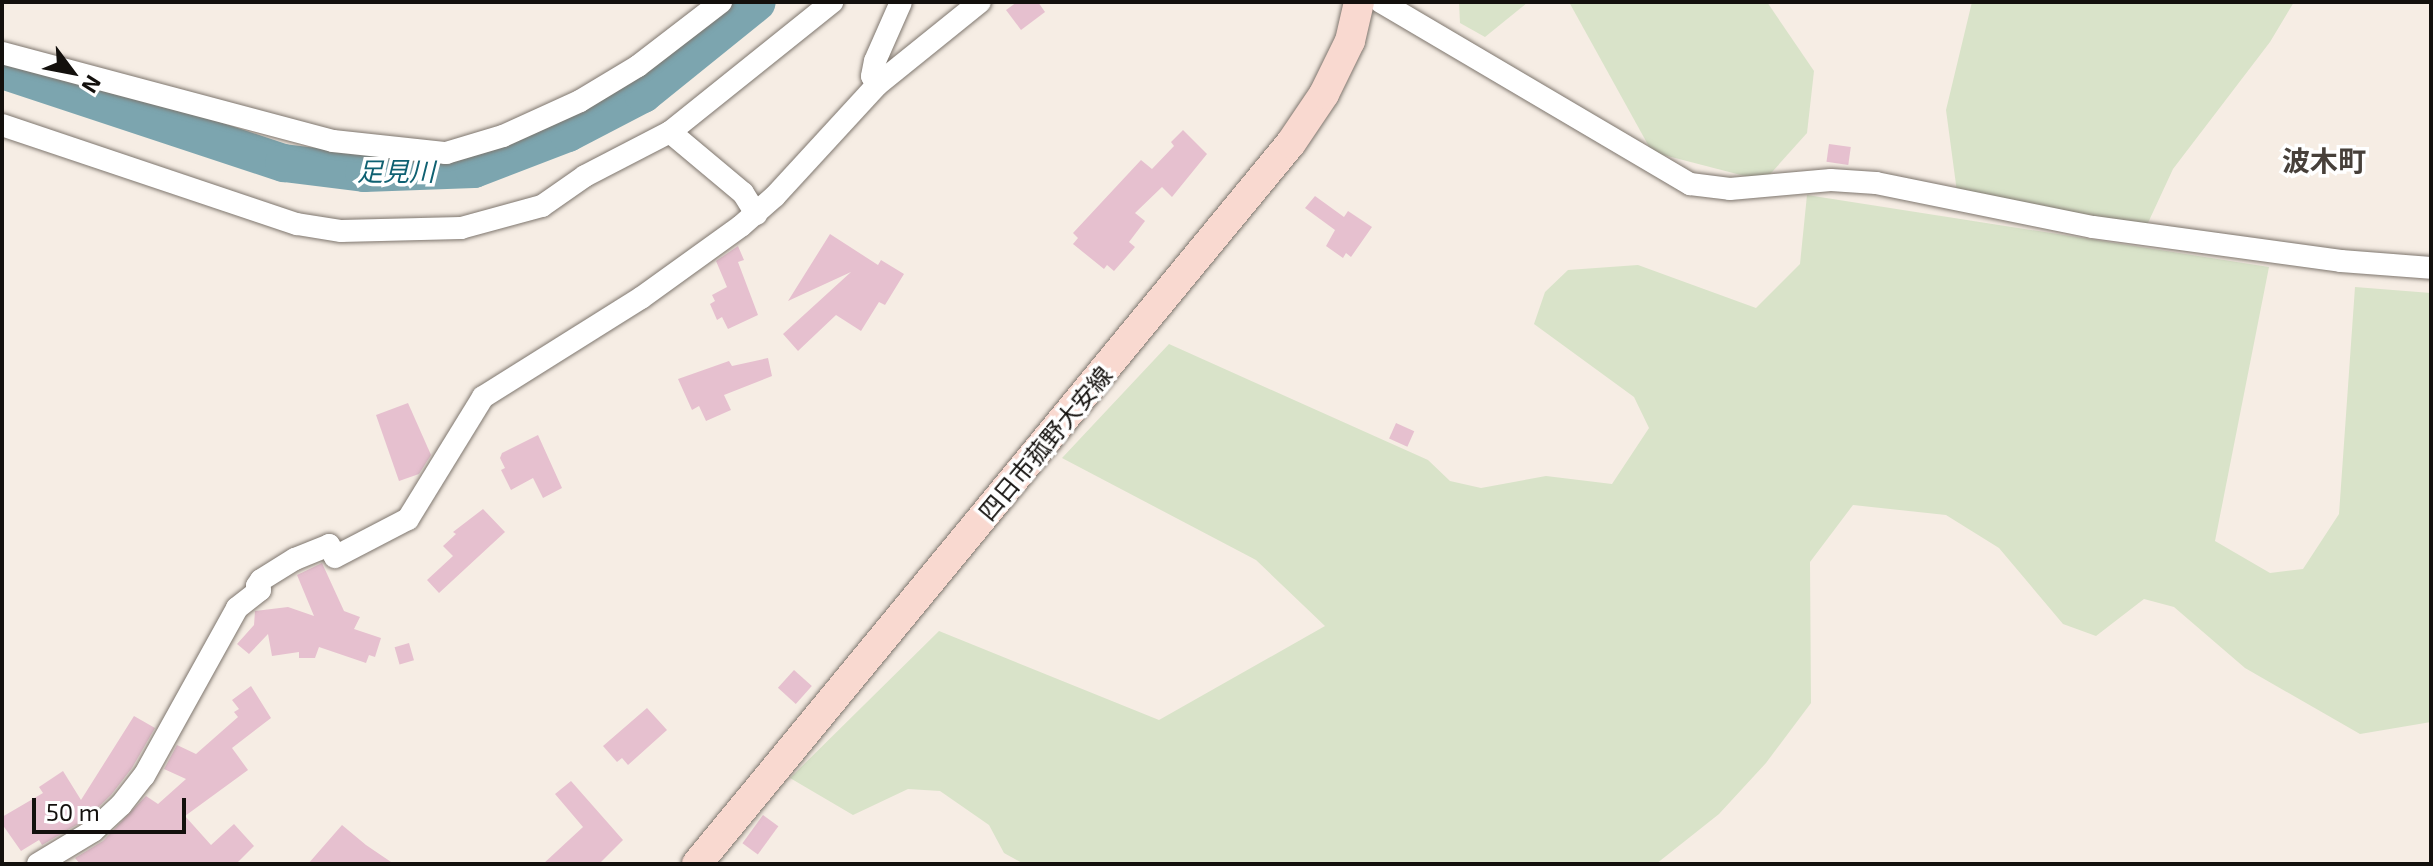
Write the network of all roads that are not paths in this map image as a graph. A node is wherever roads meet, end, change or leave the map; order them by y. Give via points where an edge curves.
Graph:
1 (721, 2) edge
2 (832, 2) edge
3 (901, 2) edge
4 (980, 2) edge
5 (1359, 2) edge
6 (1381, 2) edge
7 (2, 53) edge
8 (877, 85) junction
9 (2, 125) edge
10 (670, 132) junction
11 (756, 214) junction
12 (2431, 268) edge
13 (38, 864) edge
14 (697, 864) edge

1 - 7 street via 638,66 580,101 503,136 446,153 333,141
2 - 10 street
3 - 8 street via 875,61 872,76
4 - 8 street
5 - 14 main road, 四日市菰野大安線 via 1343,55 1291,143
6 - 12 street via 1690,184 1730,189 1831,180 1876,183 2093,227
8 - 11 street
9 - 10 street via 230,204 297,224 356,231 461,228 542,206 585,176
10 - 11 street via 743,193
11 - 13 street via 641,298 483,397 408,519 335,557 329,545 261,580 260,590 237,608 144,776 93,831

